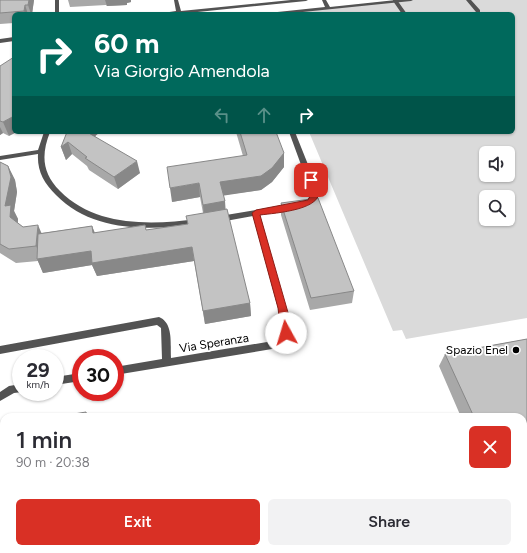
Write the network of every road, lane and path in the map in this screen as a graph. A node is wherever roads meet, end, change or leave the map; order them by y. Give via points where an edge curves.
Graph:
1 (57, 0) edge
2 (176, 0) edge
3 (306, 0) edge
4 (324, 0) edge
5 (410, 0) edge
6 (468, 0) edge
7 (395, 2) junction
8 (328, 8) junction
9 (478, 11) dead end
10 (57, 12) edge
11 (179, 12) joint
12 (288, 12) edge
13 (403, 12) edge
14 (12, 39) edge
15 (0, 41) edge
16 (46, 134) edge
17 (293, 134) edge
18 (40, 152) junction
19 (0, 158) edge
20 (256, 213) junction
21 (0, 350) edge
22 (166, 363) junction
23 (124, 370) edge
24 (12, 389) edge
25 (0, 397) edge

1 - 10 street
2 - 11 street
3 - 11 street
4 - 8 street
5 - 7 street
6 - 9 street
7 - 8 street
7 - 13 street
8 - 12 street
14 - 15 street
16 - 18 street
17 - 20 street via 316,192 314,197 311,202 303,205
18 - 19 street
18 - 20 street via 43,176 62,198 91,215 116,223 169,226
20 - 22 street, Via Speranza via 286,323 286,333 269,346
21 - 22 street via 159,321 165,327
22 - 23 street, Via Speranza
24 - 25 street

